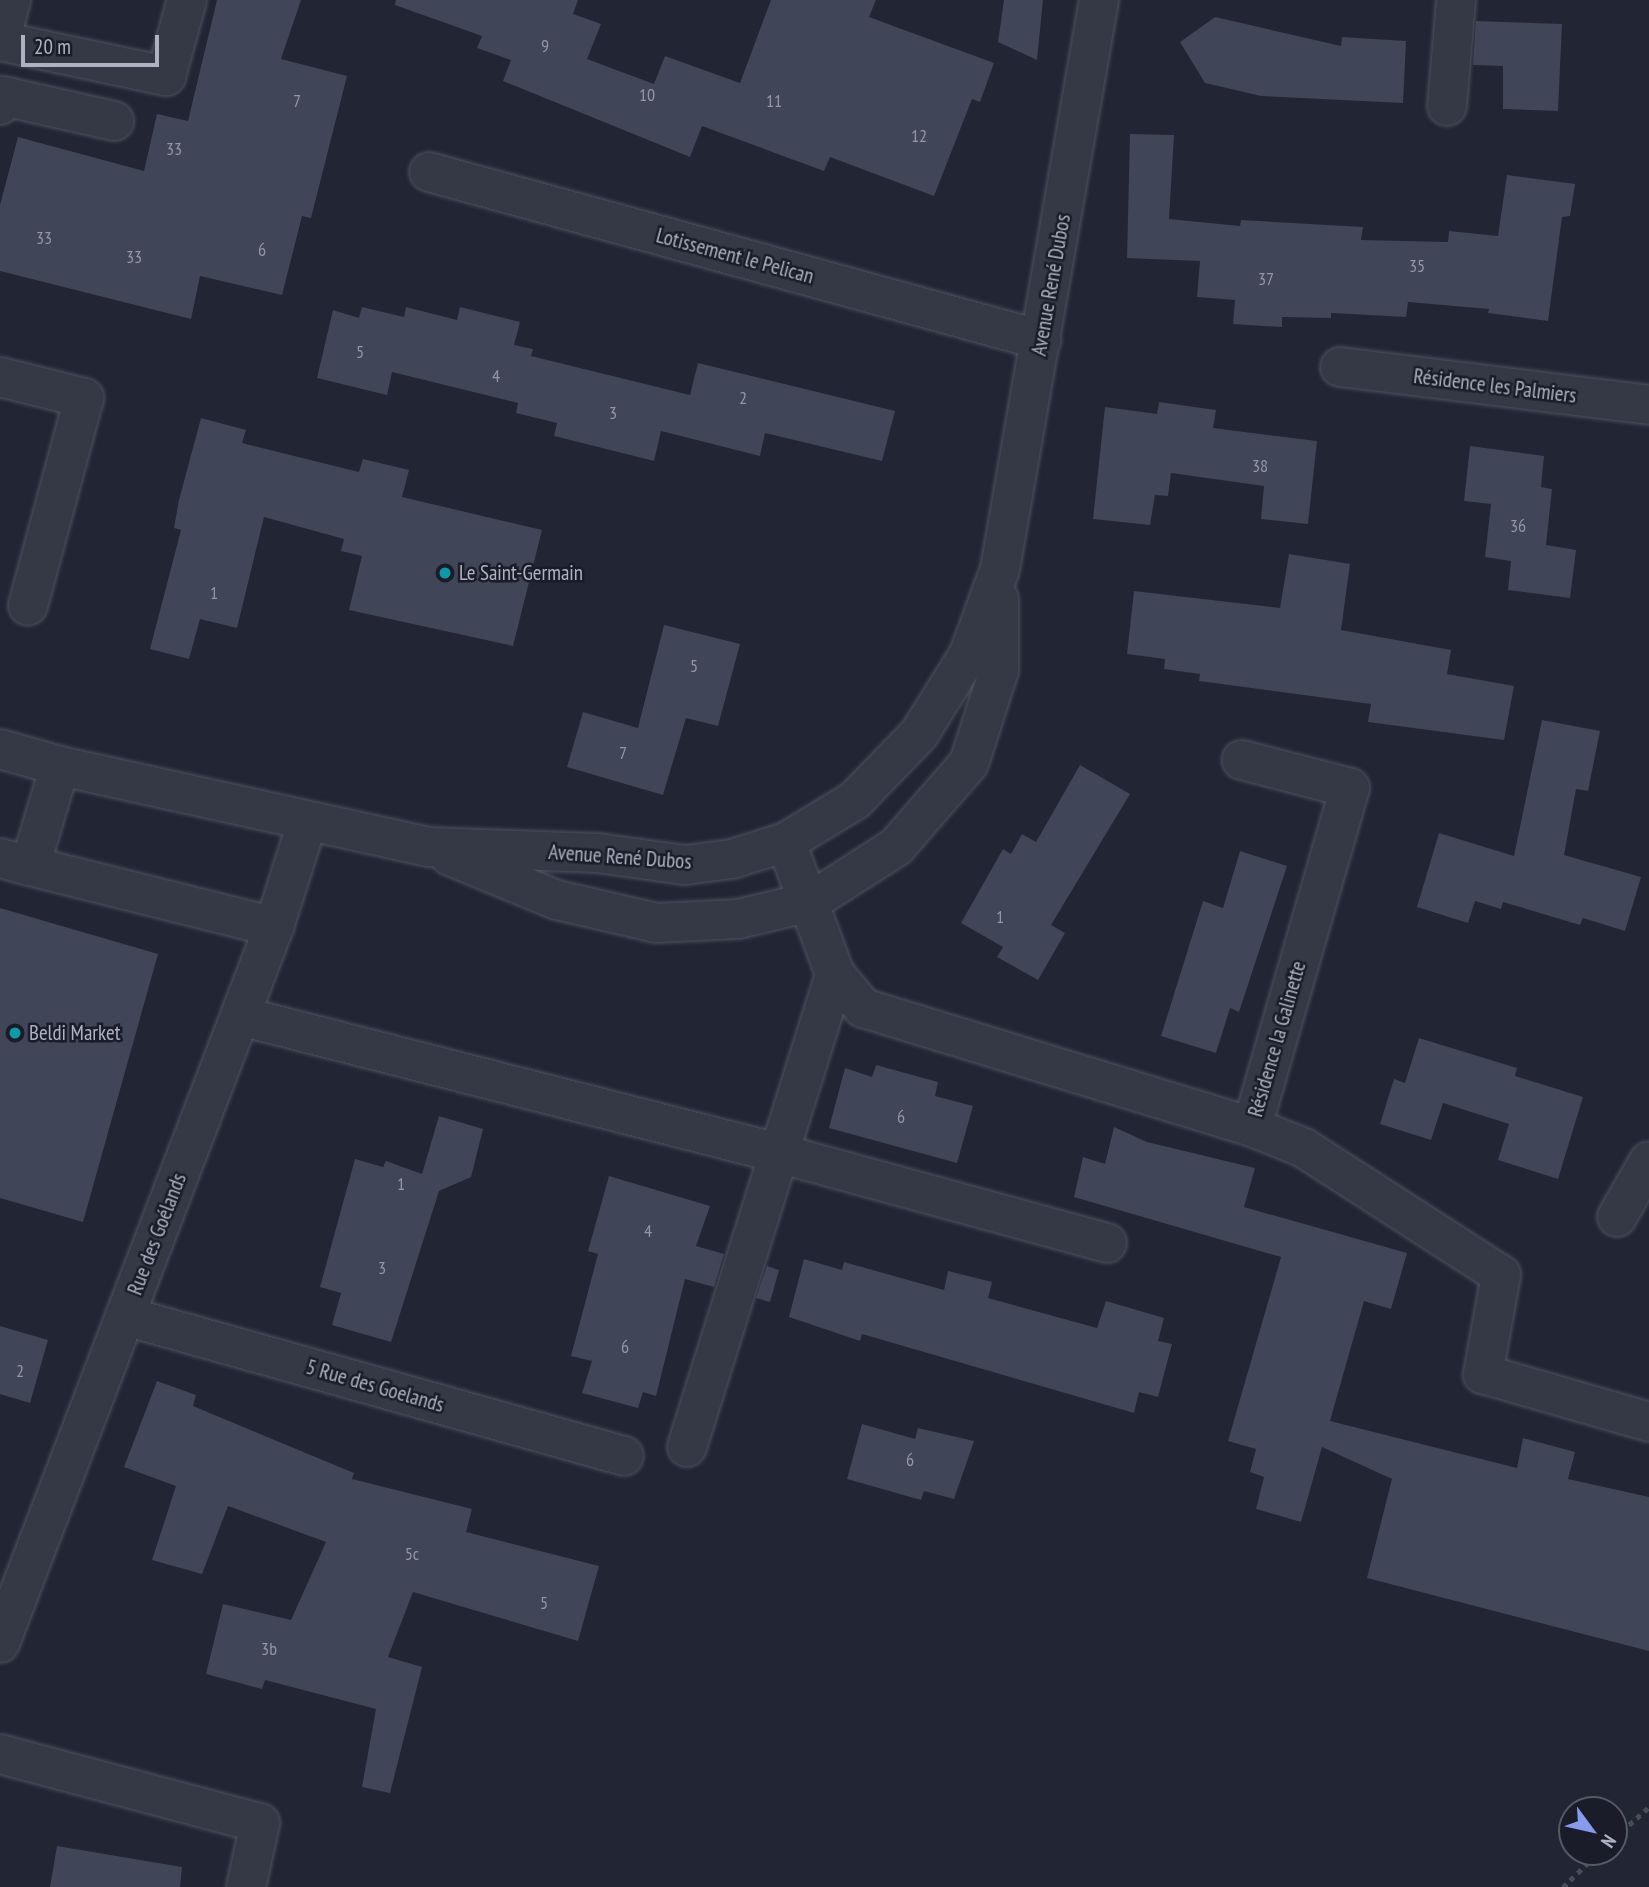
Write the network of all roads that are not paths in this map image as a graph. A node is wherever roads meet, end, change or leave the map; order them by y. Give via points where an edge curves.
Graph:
1 (11, 0) edge
2 (187, 0) edge
3 (1099, 0) edge
4 (1456, 0) edge
5 (0, 105) edge
6 (1447, 106) dead end
7 (114, 121) dead end
8 (429, 172) dead end
9 (1041, 340) junction
10 (1340, 367) dead end
11 (0, 377) edge
12 (1649, 405) edge
13 (1000, 569) junction
14 (28, 606) dead end
15 (0, 748) edge
16 (1242, 760) dead end
17 (60, 766) junction
18 (307, 822) junction
19 (786, 842) junction
20 (429, 847) junction
21 (15, 862) edge
22 (810, 902) junction
23 (274, 927) junction
24 (835, 974) junction
25 (240, 1016) junction
26 (1252, 1127) junction
27 (778, 1153) junction
28 (1649, 1161) edge
29 (1617, 1217) dead end
30 (1107, 1243) dead end
31 (125, 1316) junction
32 (1649, 1422) edge
33 (687, 1447) dead end
34 (624, 1455) dead end
35 (0, 1643) edge
36 (0, 1754) edge
37 (246, 1887) edge

1 - 2 street via 0,41 166,76
3 - 9 street, Avenue René Dubos
4 - 6 street
5 - 7 street via 3,96
8 - 9 street, Lotissement le Pelican
9 - 13 street, Avenue René Dubos
10 - 12 street, Résidence les Palmiers
11 - 14 street via 84,398
13 - 19 street, Avenue René Dubos via 969,654 919,734 855,800
13 - 22 street, Avenue René Dubos via 999,670 969,763 896,847
15 - 17 street, Avenue René Dubos
16 - 26 street, Résidence la Galinette via 1350,788
17 - 18 street, Avenue René Dubos
17 - 21 street
18 - 20 street, Avenue René Dubos
18 - 23 street, Rue des Goélands
19 - 20 street, Avenue René Dubos via 732,859 685,865 598,853
19 - 22 street
20 - 22 street, Avenue René Dubos via 557,900 656,923 737,919
21 - 23 street
22 - 24 street
23 - 25 street, Rue des Goélands
24 - 26 street, Résidence la Galinette via 863,1008
24 - 27 street
25 - 27 street
25 - 31 street, Rue des Goélands
26 - 32 street via 1304,1149 1501,1275 1483,1374
27 - 30 street
27 - 33 street
28 - 29 street
31 - 34 street, 5 Rue des Goelands
31 - 35 street, Rue des Goélands
36 - 37 street via 260,1823

